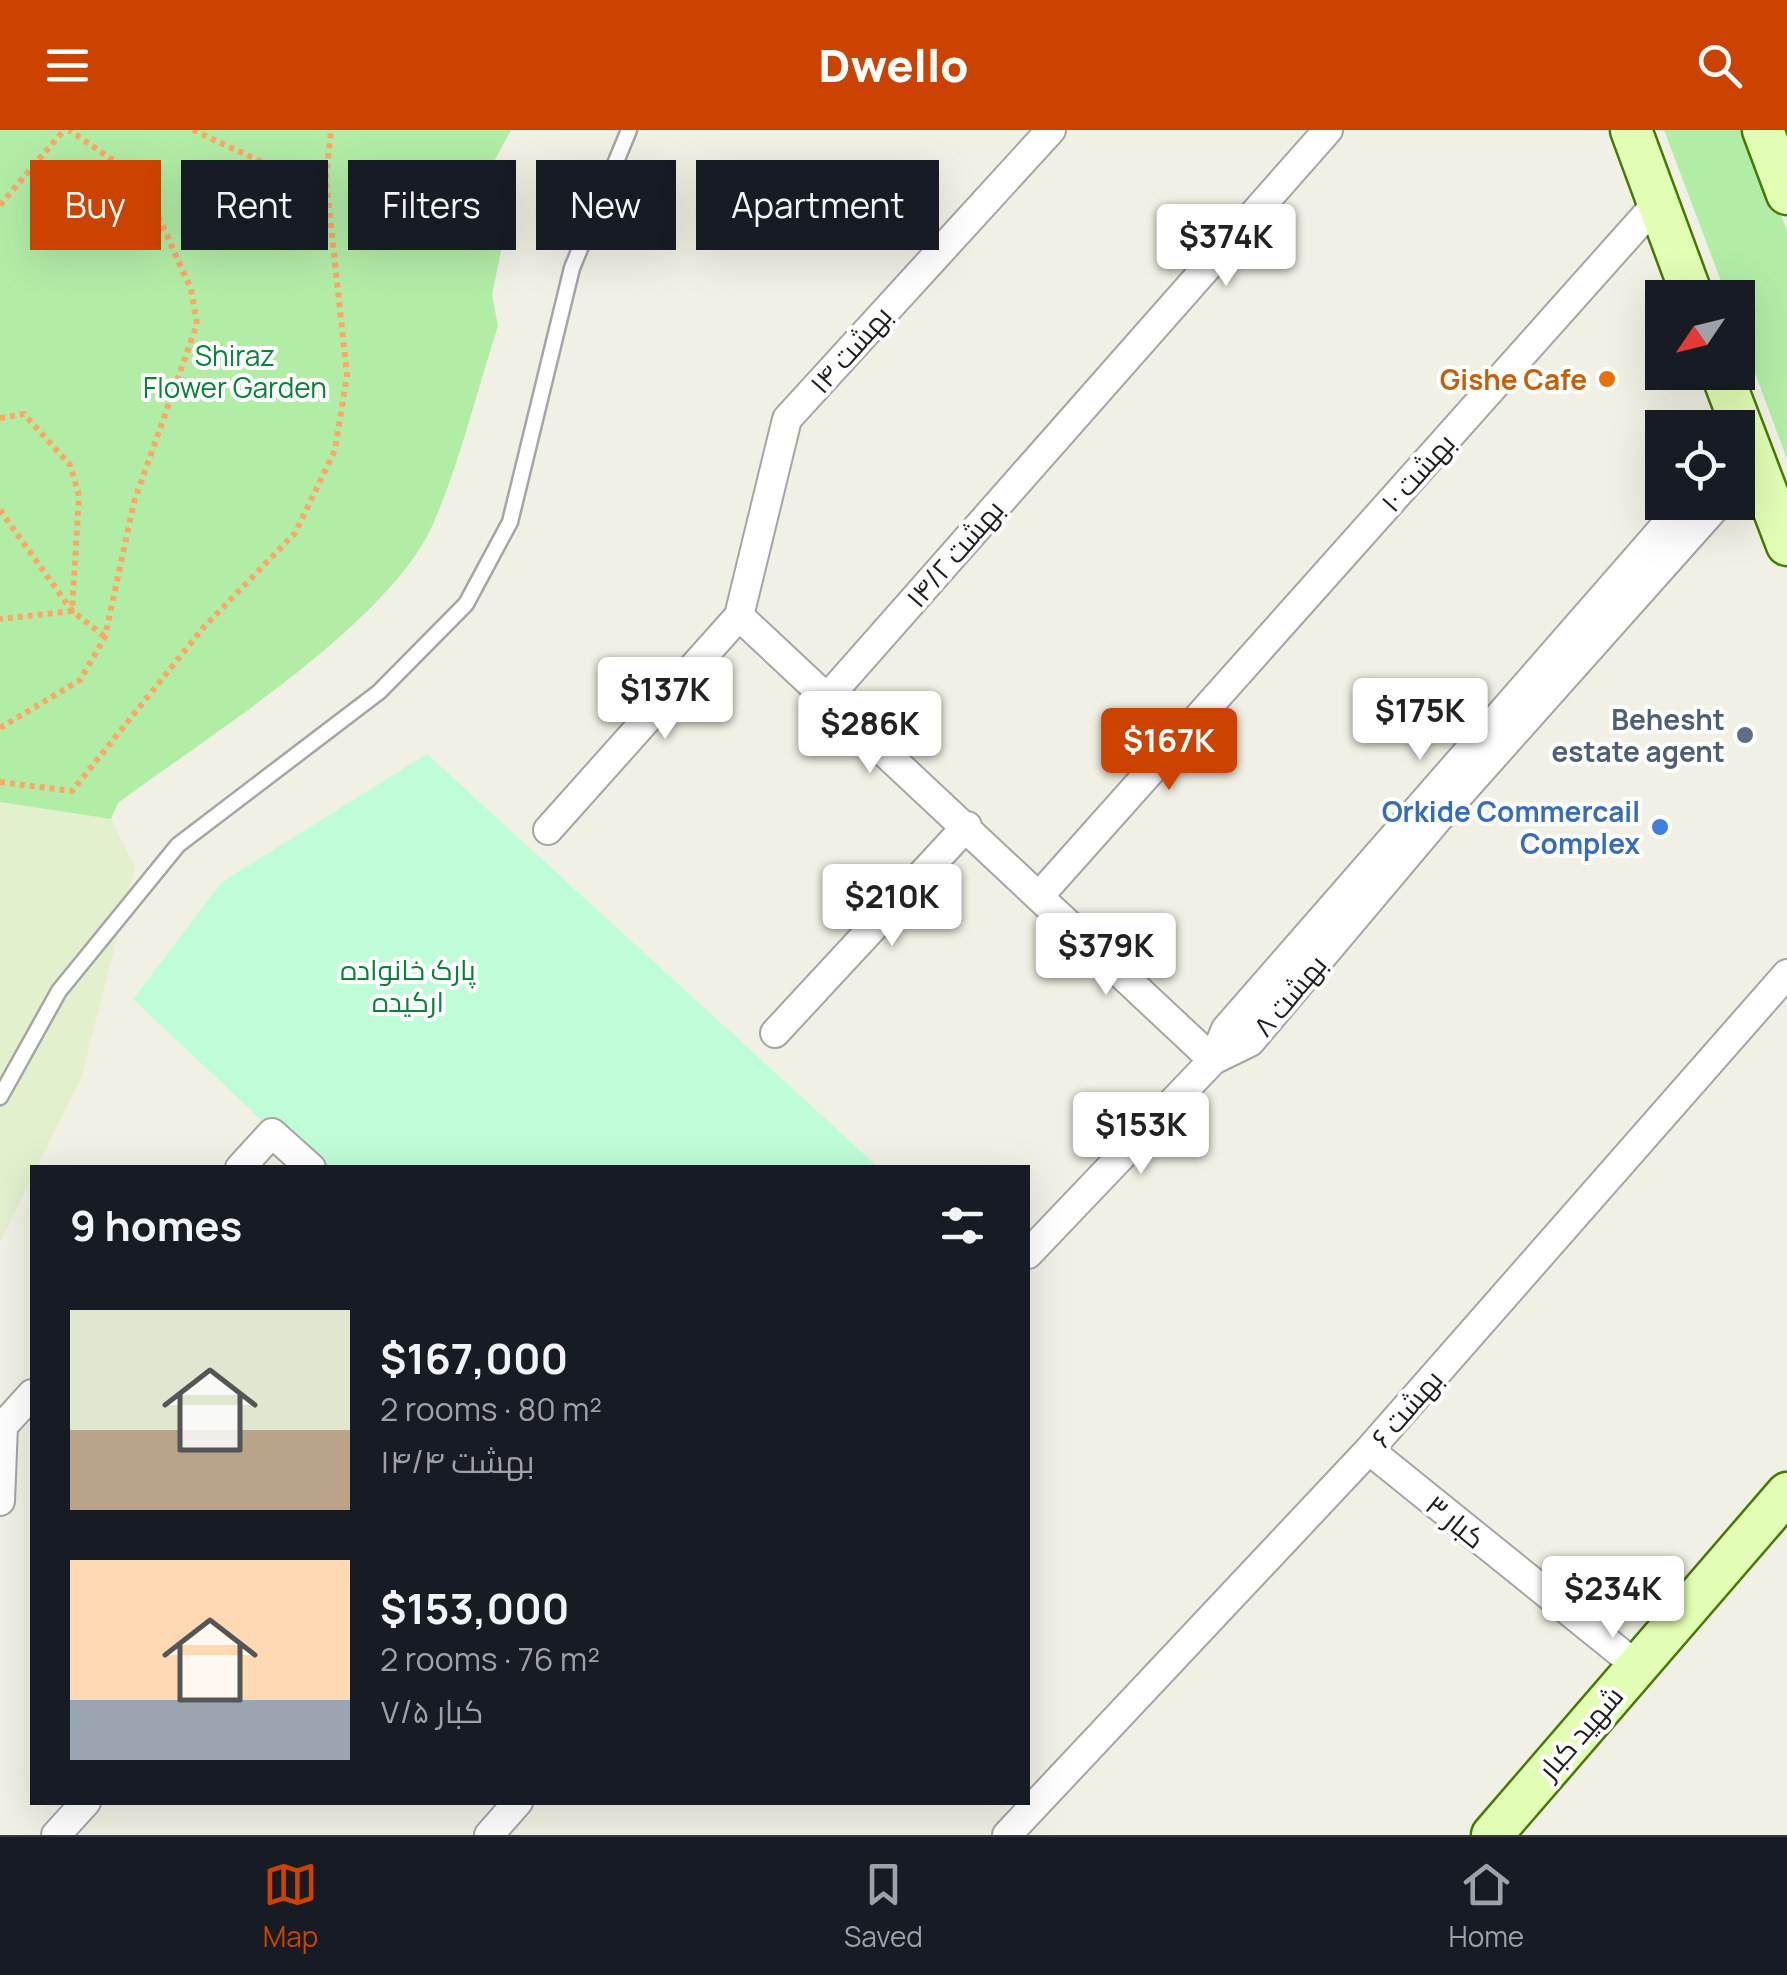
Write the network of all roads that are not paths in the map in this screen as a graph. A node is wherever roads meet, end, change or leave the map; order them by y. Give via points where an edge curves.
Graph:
1 (629, 130) edge
2 (1050, 130) edge
3 (1328, 130) edge
4 (1631, 130) edge
5 (1768, 133) edge
6 (1787, 194) edge
7 (1658, 202) junction
8 (1687, 280) edge
9 (1755, 479) edge
10 (1670, 520) edge
11 (1704, 520) edge
12 (1787, 545) edge
13 (739, 616) junction
14 (828, 697) junction
15 (967, 826) junction
16 (548, 830) dead end
17 (1040, 895) junction
18 (1787, 974) edge
19 (775, 1033) dead end
20 (1212, 1060) junction
21 (0, 1097) edge
22 (243, 1165) edge
23 (308, 1165) edge
24 (1030, 1252) edge
25 (30, 1396) edge
26 (1369, 1450) junction
27 (1787, 1493) edge
28 (0, 1501) edge
29 (1637, 1666) junction
30 (83, 1805) edge
31 (504, 1818) edge
32 (1010, 1832) edge
33 (56, 1835) edge
34 (528, 1835) edge
35 (1492, 1835) edge

1 - 21 lane via 572,268 510,522 466,604 379,692 178,845 59,990
2 - 13 street, ۱۴ بهشت via 786,418
3 - 14 street, ۱۴/۲ بهشت
4 - 7 street
5 - 6 street
7 - 8 street
7 - 17 street, ۱۰ بهشت
9 - 12 street
10 - 20 street, ۸ بهشت via 1226,1029
11 - 20 street, ۸ بهشت via 1250,1042
13 - 14 street
13 - 16 street
14 - 15 street
15 - 17 street
15 - 19 street
17 - 20 street
18 - 26 street, ۶ بهشت
20 - 24 street
22 - 23 street via 272,1133
25 - 28 street via 3,1426
26 - 29 street, ۳ کبار
26 - 32 street, ۶ بهشت
27 - 29 street, شهید کبار
29 - 35 street, شهید کبار
30 - 33 street
31 - 34 street

